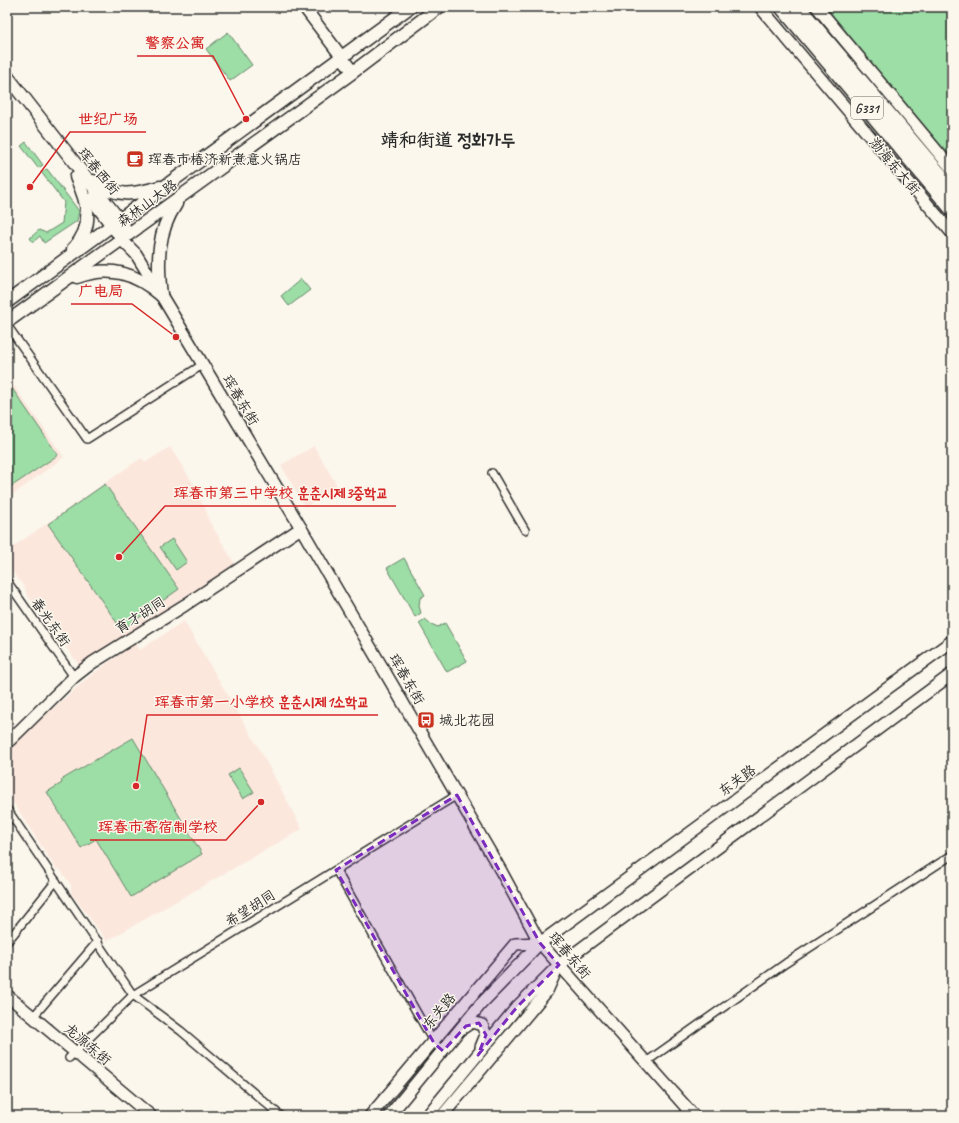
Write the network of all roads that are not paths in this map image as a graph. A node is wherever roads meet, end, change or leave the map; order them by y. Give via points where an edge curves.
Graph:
1 (304, 7) edge
2 (410, 7) edge
3 (439, 7) edge
4 (760, 7) edge
5 (782, 7) edge
6 (798, 7) edge
7 (819, 8) edge
8 (342, 58) junction
9 (353, 72) junction
10 (7, 76) edge
11 (7, 87) edge
12 (73, 162) junction
13 (952, 170) edge
14 (76, 177) junction
15 (170, 183) junction
16 (952, 189) edge
17 (181, 197) junction
18 (952, 209) edge
19 (116, 223) junction
20 (952, 233) edge
21 (126, 237) junction
22 (136, 254) joint
23 (54, 269) junction
24 (61, 282) junction
25 (161, 295) junction
26 (7, 302) edge
27 (7, 323) edge
28 (202, 365) junction
29 (492, 473) dead end
30 (301, 528) junction
31 (525, 530) dead end
32 (7, 581) edge
33 (952, 641) edge
34 (952, 674) edge
35 (74, 677) junction
36 (7, 743) edge
37 (457, 795) junction
38 (7, 809) edge
39 (952, 855) edge
40 (336, 870) junction
41 (56, 881) junction
42 (98, 940) junction
43 (7, 942) edge
44 (540, 943) junction
45 (559, 965) junction
46 (7, 995) edge
47 (133, 995) junction
48 (7, 1005) edge
49 (33, 1017) junction
50 (458, 1032) junction
51 (433, 1041) junction
52 (443, 1050) junction
53 (71, 1055) junction
54 (478, 1055) junction
55 (646, 1062) junction
56 (688, 1114) edge
57 (139, 1116) edge
58 (151, 1116) edge
59 (281, 1116) edge
60 (370, 1116) edge
61 (388, 1116) edge
62 (427, 1116) edge
63 (442, 1116) edge

1 - 8 main road
2 - 8 main road, 森林山大路
3 - 9 main road, 森林山大路
4 - 20 main road, 渤海东大街
5 - 18 highway, 渤海东大街 / G331
6 - 16 highway, 渤海东大街 / G331
7 - 13 main road
8 - 9 main road
8 - 15 main road, 森林山大路
9 - 17 main road, 森林山大路
10 - 12 main road, 珲春西街
11 - 14 main road, 珲春西街
12 - 15 main road via 93,181 112,192 138,194
12 - 19 main road, 珲春西街
14 - 19 main road, 珲春西街
14 - 23 main road via 86,197 88,210 85,232 82,240
15 - 19 main road, 森林山大路
17 - 21 main road, 森林山大路
17 - 25 main road via 164,227 158,256
19 - 21 main road, 珲春西街
19 - 23 main road, 森林山大路
21 - 22 main road, 珲春西街
21 - 24 main road, 森林山大路
22 - 25 main road, 珲春东街
23 - 26 main road, 森林山大路
24 - 25 main road via 92,271 106,270 145,281
24 - 27 main road, 森林山大路
25 - 28 main road, 珲春东街
27 - 28 street via 87,439
28 - 30 main road, 珲春东街
29 - 31 street
30 - 35 main road, 育才胡同
30 - 37 main road, 珲春东街
32 - 35 street, 春光东街
33 - 44 main road, 东关路
34 - 45 main road
35 - 36 main road, 育才胡同
37 - 40 street, 希望胡同
37 - 44 main road, 珲春东街
38 - 41 street
39 - 55 street via 786,963
40 - 47 street, 希望胡同
40 - 51 street
41 - 42 street
41 - 43 street
42 - 47 street
42 - 49 street
44 - 45 main road, 珲春东街
44 - 50 main road, 东关路 via 493,990
44 - 51 main road, 东关路 via 515,944
45 - 54 main road via 517,1007
45 - 55 main road, 珲春东街
45 - 63 main road via 547,991
46 - 49 main road, 龙源东街
47 - 53 street, 希望胡同
47 - 59 street via 181,1031
48 - 53 main road, 龙源东街
49 - 53 main road, 龙源东街
50 - 52 main road, 东关路
50 - 54 main road via 472,1022 482,1025 486,1035
51 - 52 street
51 - 60 main road, 东关路
52 - 61 main road, 东关路
53 - 57 main road, 龙源东街
53 - 58 main road, 龙源东街
54 - 62 main road
55 - 56 main road, 珲春东街

